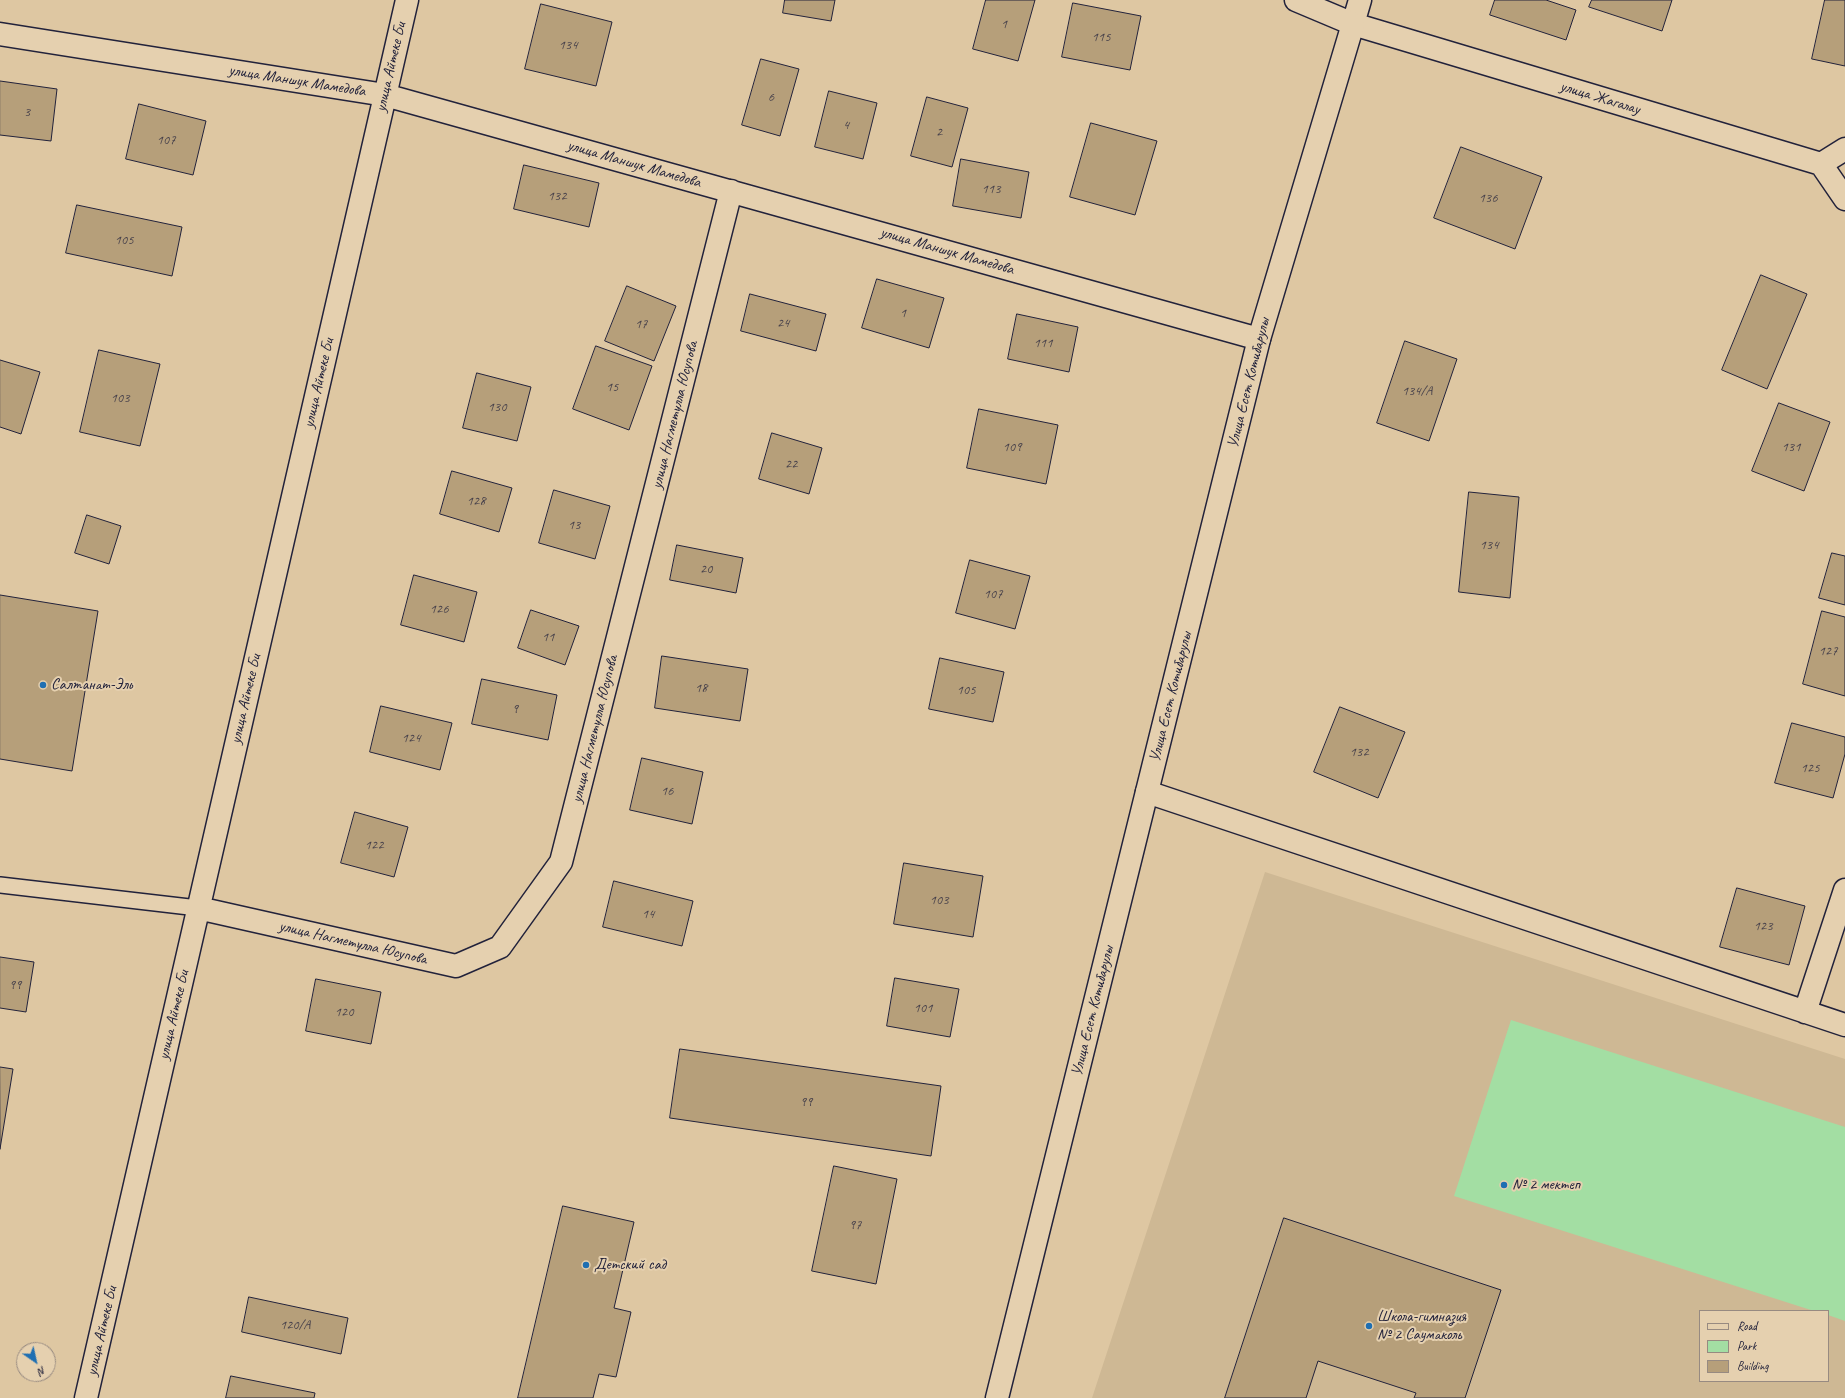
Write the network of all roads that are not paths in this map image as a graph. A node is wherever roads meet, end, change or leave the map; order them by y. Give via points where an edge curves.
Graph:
1 (408, 0) edge
2 (1296, 0) edge
3 (1360, 0) edge
4 (1353, 24) junction
5 (0, 34) edge
6 (385, 95) junction
7 (1845, 149) edge
8 (1821, 164) junction
9 (731, 191) junction
10 (1845, 199) edge
11 (1259, 339) junction
12 (1147, 792) junction
13 (0, 885) edge
14 (1845, 890) edge
15 (198, 908) junction
16 (1805, 1012) junction
17 (1845, 1025) edge
18 (86, 1398) edge
19 (997, 1398) edge

1 - 6 street, улица Айтеке Би
2 - 4 street, улица Жагалау
3 - 4 street, Улица Есет Котибарулы
4 - 8 street, улица Жагалау
4 - 11 street, Улица Есет Котибарулы
5 - 6 street, улица Маншук Мамедова
6 - 9 street, улица Маншук Мамедова
6 - 15 street, улица Айтеке Би
7 - 8 street
8 - 10 street
9 - 11 street, улица Маншук Мамедова
9 - 15 street, улица Нагметулла Юсупова via 561,862 500,947 456,966
11 - 12 street, Улица Есет Котибарулы
12 - 16 street
12 - 19 street, Улица Есет Котибарулы
13 - 15 lane
14 - 16 street
15 - 18 street, улица Айтеке Би
16 - 17 street

